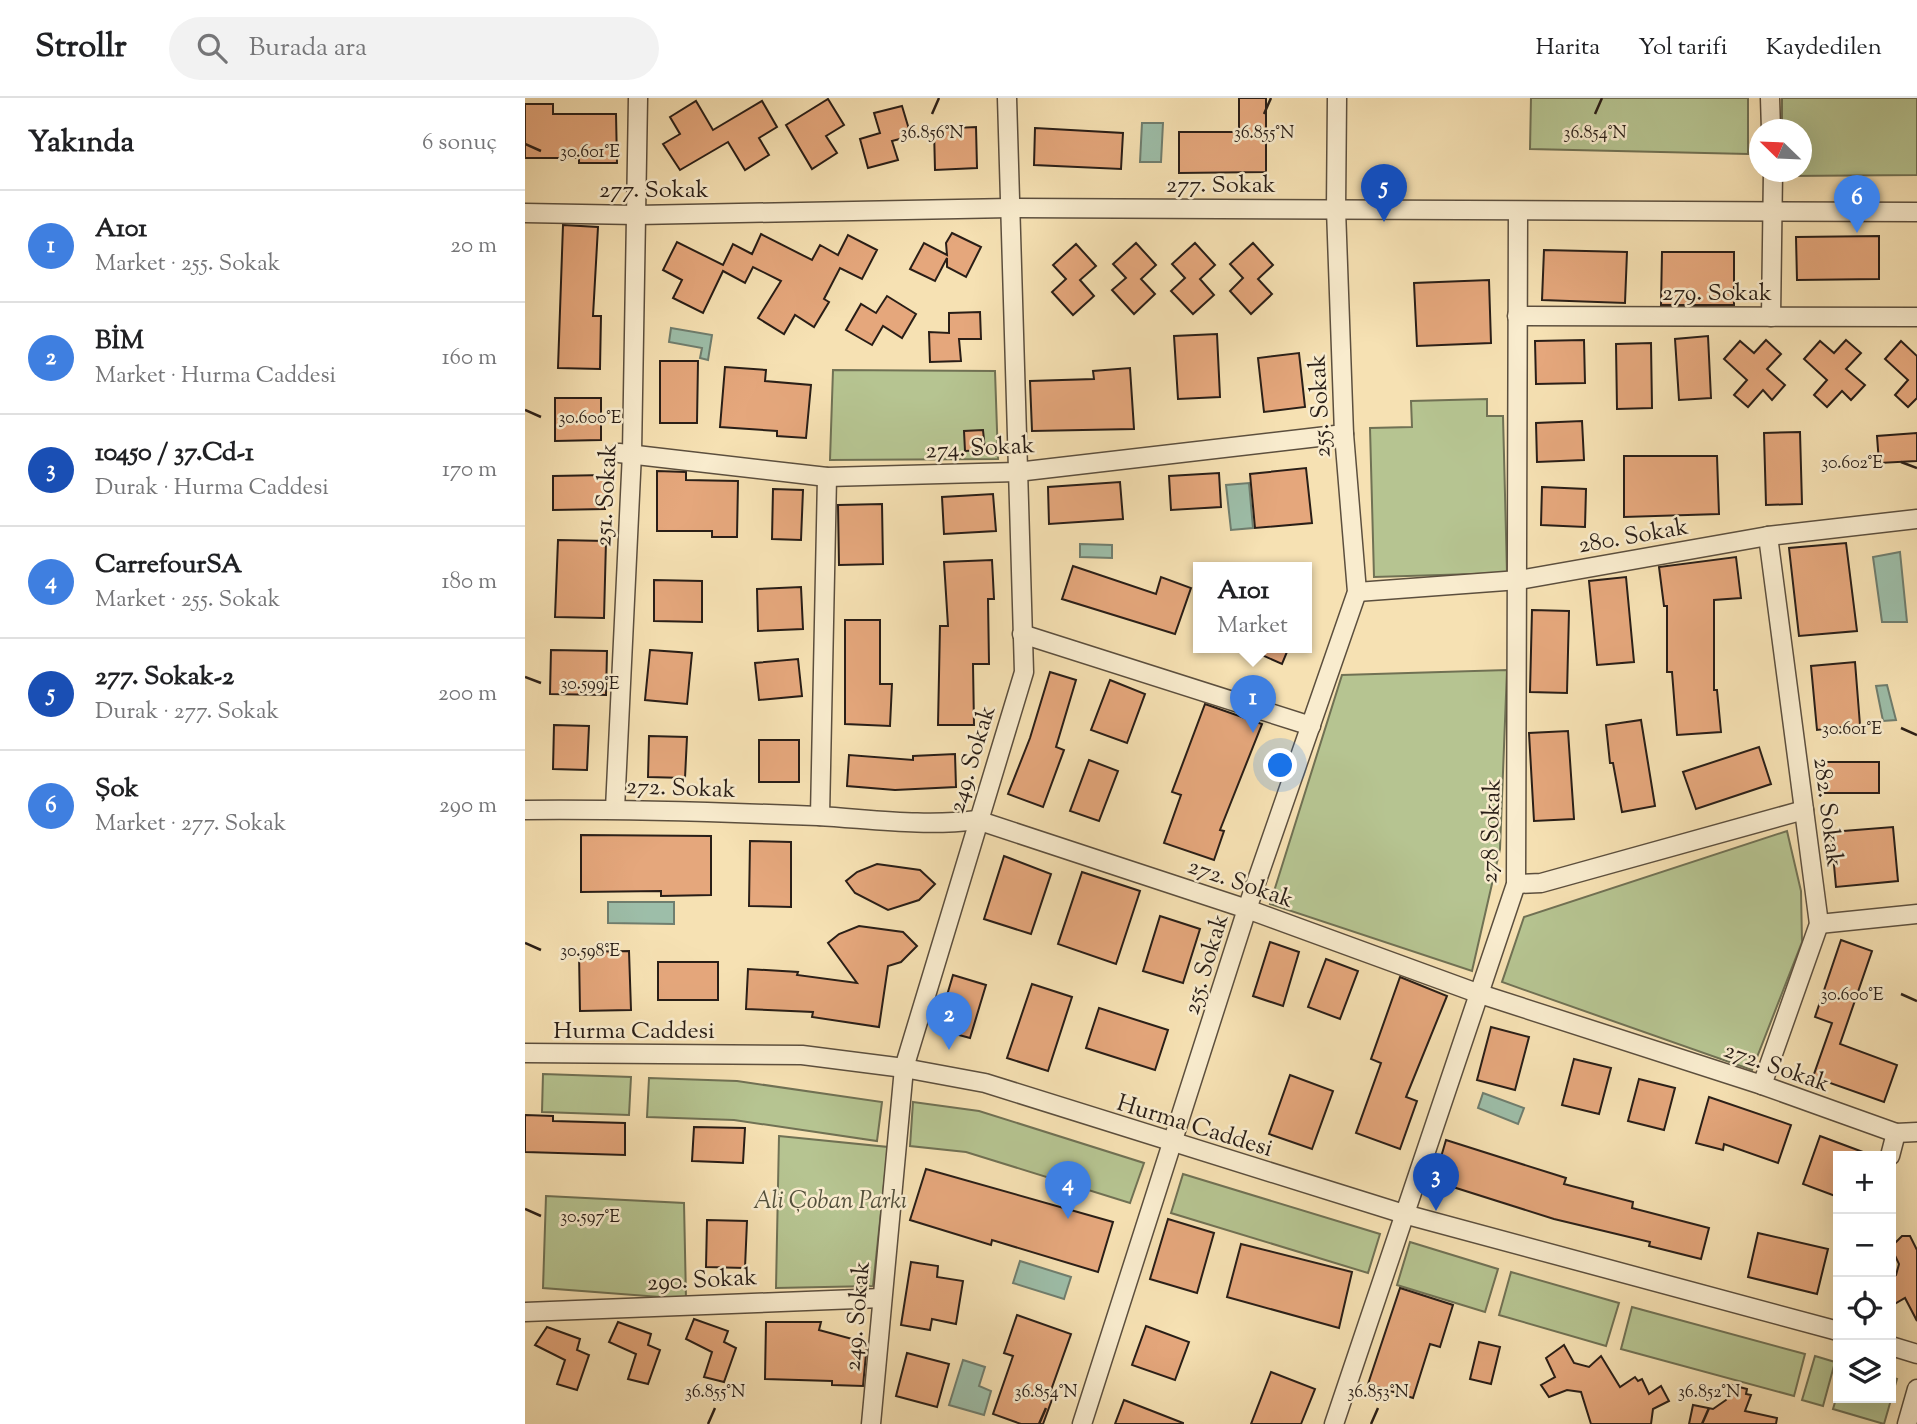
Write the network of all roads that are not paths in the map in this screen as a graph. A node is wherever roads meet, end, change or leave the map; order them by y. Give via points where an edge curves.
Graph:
1 (638, 98) edge
2 (1007, 98) edge
3 (1337, 98) edge
4 (1770, 98) edge
5 (1771, 119) edge
6 (1773, 182) edge
7 (1010, 208) junction
8 (1336, 209) junction
9 (1517, 211) junction
10 (1773, 212) junction
11 (1917, 212) edge
12 (525, 214) edge
13 (637, 215) junction
14 (1517, 316) junction
15 (1771, 317) junction
16 (1917, 317) edge
17 (1344, 434) junction
18 (626, 453) junction
19 (1017, 472) junction
20 (827, 477) junction
21 (1917, 519) edge
22 (1768, 536) junction
23 (1518, 580) junction
24 (1357, 592) junction
25 (1023, 634) junction
26 (1311, 726) junction
27 (615, 809) junction
28 (525, 810) edge
29 (1804, 810) junction
30 (820, 816) junction
31 (977, 820) junction
32 (1516, 884) junction
33 (1247, 909) junction
34 (1917, 914) edge
35 (1819, 924) junction
36 (1477, 993) junction
37 (525, 1053) edge
38 (904, 1068) junction
39 (1762, 1085) junction
40 (1917, 1132) edge
41 (1896, 1133) junction
42 (1174, 1144) junction
43 (1891, 1151) edge
44 (1404, 1214) junction
45 (881, 1298) junction
46 (525, 1312) edge
47 (1833, 1330) edge
48 (1896, 1348) edge
49 (1917, 1354) edge
50 (1917, 1389) edge
51 (871, 1424) edge
52 (1082, 1424) edge
53 (1334, 1424) edge
54 (1906, 1424) edge

1 - 13 street, 251. Sokak
2 - 7 street, 249. Sokak
3 - 8 street, 255. Sokak
4 - 5 street
6 - 10 street
7 - 8 street, 277. Sokak
7 - 13 street, 277. Sokak
7 - 19 street, 249. Sokak
8 - 9 street, 277. Sokak
8 - 17 street, 255. Sokak
9 - 10 street, 277. Sokak
9 - 14 street, 278 Sokak
10 - 11 street, 277. Sokak
10 - 15 street
12 - 13 street, 277. Sokak
13 - 18 street, 251. Sokak
14 - 15 street, 279. Sokak
14 - 23 street, 278 Sokak
15 - 16 street, 279. Sokak
17 - 19 street, 274. Sokak
17 - 24 street, 255. Sokak
18 - 20 street, 274. Sokak
18 - 27 street, 251. Sokak
19 - 20 street, 274. Sokak
19 - 25 street, 249. Sokak
20 - 30 street
21 - 22 street, 280. Sokak
22 - 23 street, 280. Sokak
22 - 29 street, 282. Sokak
23 - 24 street, 280. Sokak
23 - 32 street, 278 Sokak
24 - 26 street, 255. Sokak
25 - 26 street
25 - 31 street, 249. Sokak via 1024,672
26 - 33 street, 255. Sokak
27 - 28 street, 272. Sokak
27 - 30 street, 272. Sokak
29 - 32 street via 1541,883
29 - 35 street, 282. Sokak
30 - 31 street, 272. Sokak via 941,825
31 - 33 street, 272. Sokak
31 - 38 street, 249. Sokak
32 - 36 street, 278 Sokak
33 - 36 street, 272. Sokak
33 - 42 street, 255. Sokak
34 - 35 street
35 - 39 street, 282. Sokak
36 - 39 street, 272. Sokak
36 - 44 street, 278 Sokak
37 - 38 street, Hurma Caddesi via 802,1055
38 - 42 street, Hurma Caddesi via 985,1083
38 - 45 street, 249. Sokak
39 - 41 street, 272. Sokak
40 - 41 street, 272. Sokak
41 - 43 street
42 - 44 street, Hurma Caddesi
42 - 52 street, 255. Sokak
44 - 47 street, Hurma Caddesi
44 - 53 street, 278 Sokak
45 - 46 street, 290. Sokak
45 - 51 street, 249. Sokak
48 - 49 street
50 - 54 street

